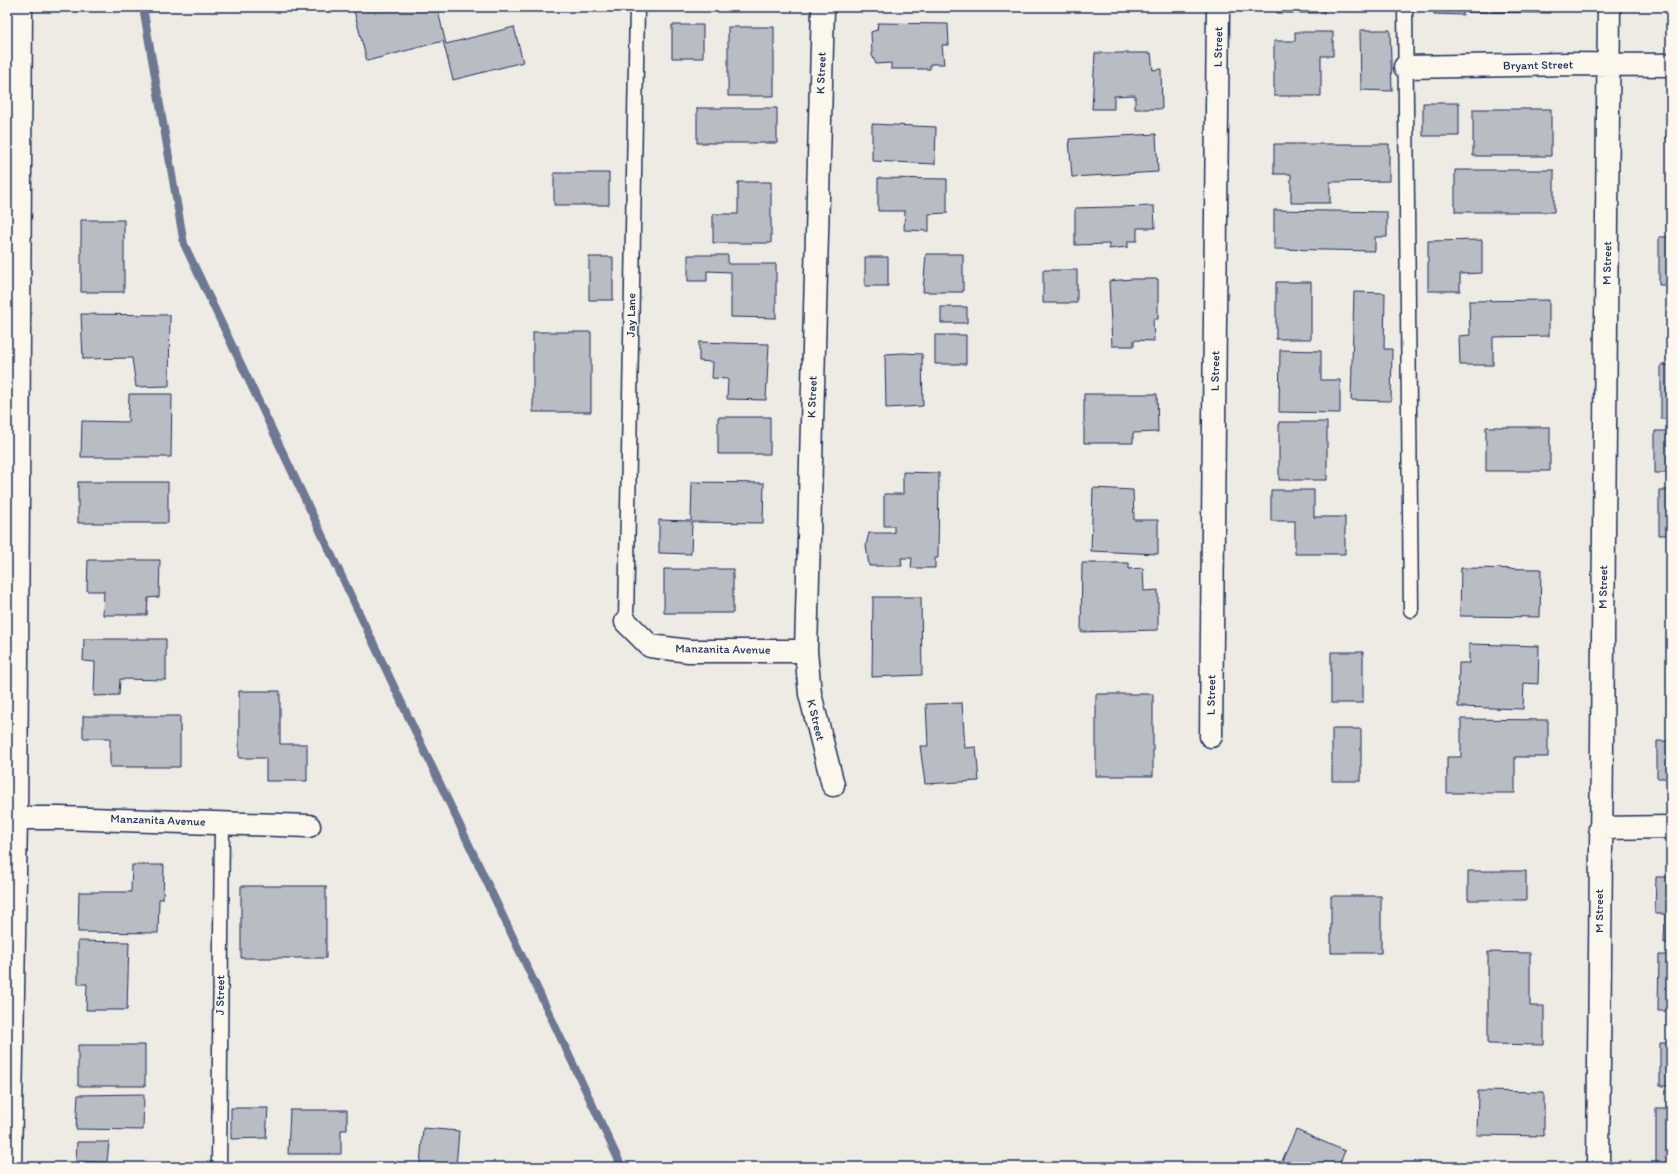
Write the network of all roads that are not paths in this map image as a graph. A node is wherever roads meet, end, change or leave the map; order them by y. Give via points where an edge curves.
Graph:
1 (21, 7) edge
2 (636, 7) edge
3 (823, 7) edge
4 (1218, 7) edge
5 (1405, 7) edge
6 (1609, 7) edge
7 (1609, 64) junction
8 (1671, 65) edge
9 (1405, 67) junction
10 (1411, 610) dead end
11 (626, 622) joint
12 (806, 651) junction
13 (1211, 736) dead end
14 (833, 785) dead end
15 (12, 818) edge
16 (222, 822) junction
17 (310, 826) dead end
18 (1671, 827) edge
19 (1600, 828) junction
20 (10, 1167) edge
21 (218, 1167) edge
22 (1598, 1167) edge

1 - 15 street
2 - 11 lane, Jay Lane
3 - 12 street, K Street
4 - 13 street, L Street
5 - 9 lane
6 - 7 street, M Street
7 - 8 street, Bryant Street
7 - 9 street, Bryant Street
7 - 19 street, M Street
9 - 10 lane
11 - 12 street, Manzanita Avenue via 650,646 690,651
12 - 14 street, K Street via 810,694
15 - 16 street, Manzanita Avenue
15 - 20 street
16 - 17 street, Manzanita Avenue
16 - 21 lane, J Street
18 - 19 street
19 - 22 street, M Street

